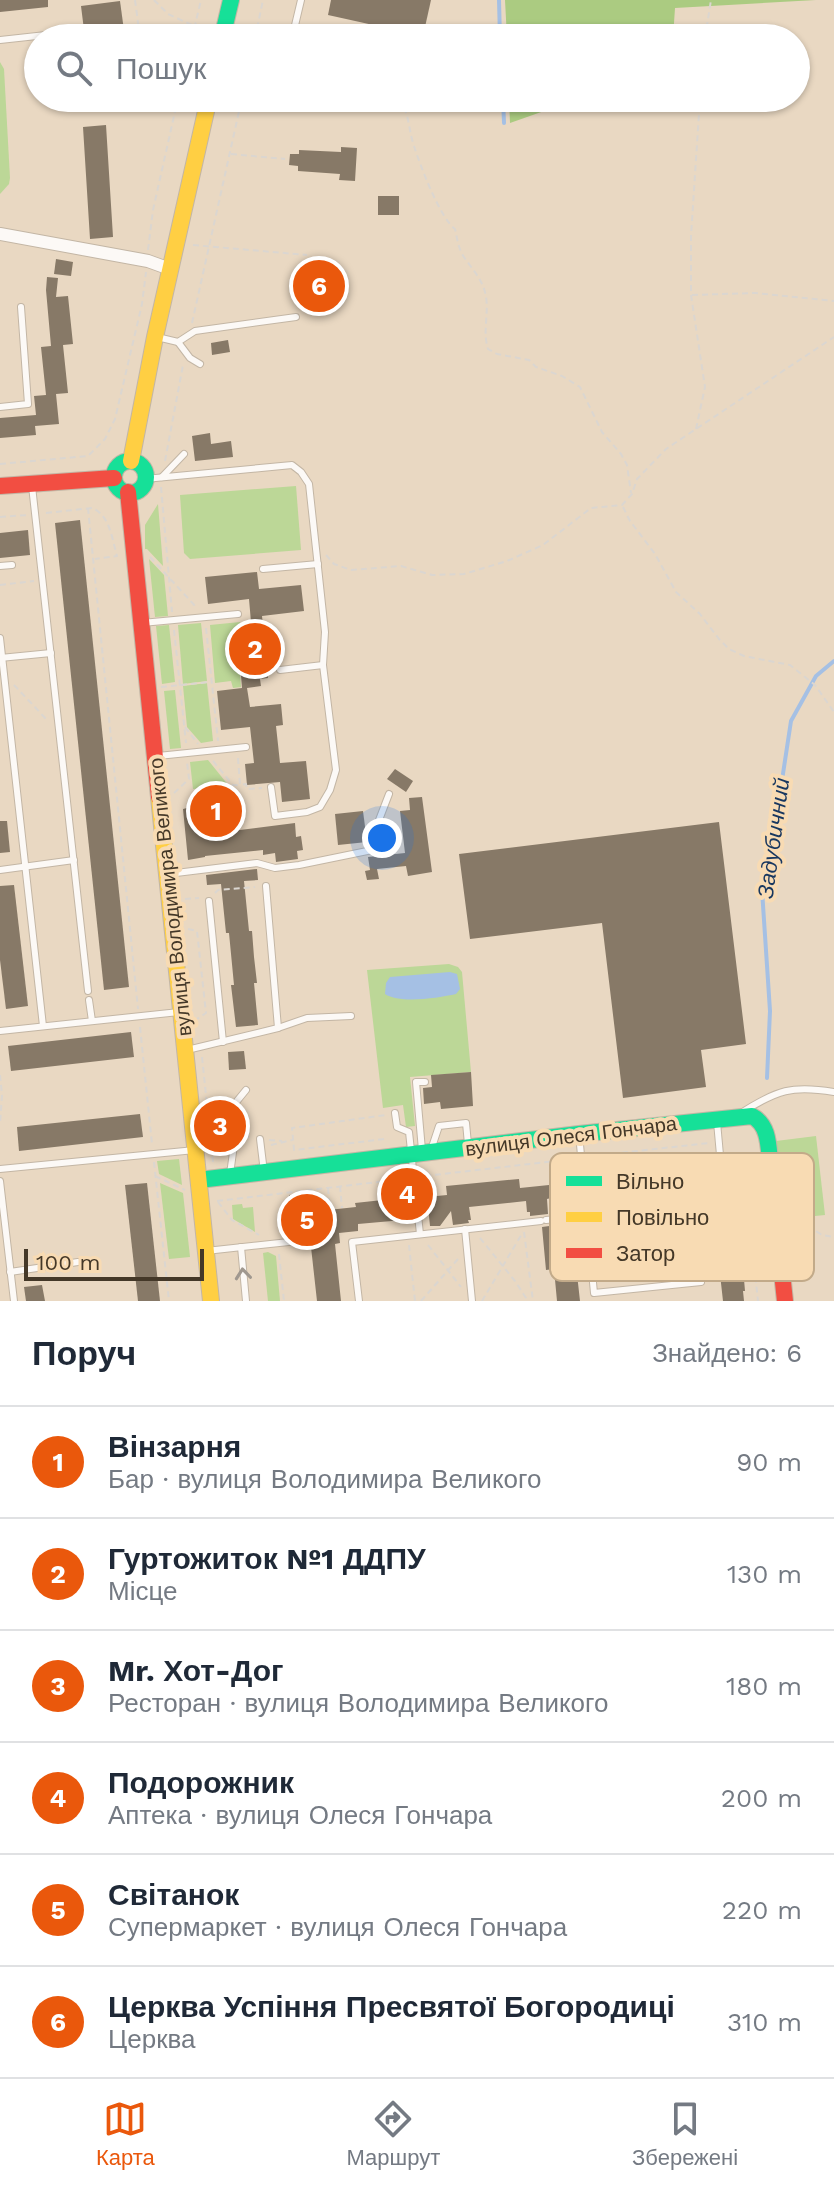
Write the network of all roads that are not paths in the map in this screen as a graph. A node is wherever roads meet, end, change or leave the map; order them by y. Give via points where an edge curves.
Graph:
1 (231, 0) edge
2 (301, 0) edge
3 (226, 24) edge
4 (295, 24) edge
5 (24, 37) edge
6 (0, 40) edge
7 (206, 112) edge
8 (0, 234) edge
9 (170, 269) junction
10 (21, 307) dead end
11 (296, 317) dead end
12 (155, 337) junction
13 (178, 342) junction
14 (200, 364) dead end
15 (0, 407) edge
16 (184, 454) dead end
17 (131, 461) junction
18 (114, 478) junction
19 (154, 478) junction
20 (32, 483) junction
21 (0, 486) edge
22 (128, 492) junction
23 (318, 564) junction
24 (12, 565) dead end
25 (0, 566) edge
26 (263, 569) dead end
27 (238, 614) dead end
28 (142, 623) junction
29 (0, 638) edge
30 (51, 653) junction
31 (1, 658) edge
32 (323, 665) junction
33 (280, 670) dead end
34 (246, 747) dead end
35 (155, 756) junction
36 (271, 787) dead end
37 (389, 794) dead end
38 (74, 860) junction
39 (26, 867) junction
40 (0, 870) edge
41 (167, 874) junction
42 (266, 886) road end
43 (210, 898) road end
44 (88, 991) dead end
45 (89, 1000) dead end
46 (189, 1016) junction
47 (351, 1016) dead end
48 (92, 1021) junction
49 (43, 1026) junction
50 (278, 1028) junction
51 (0, 1031) edge
52 (223, 1042) junction
53 (193, 1050) junction
54 (425, 1082) dead end
55 (246, 1090) dead end
56 (834, 1092) edge
57 (395, 1113) road end
58 (735, 1117) junction
59 (717, 1119) junction
60 (579, 1134) junction
61 (260, 1139) dead end
62 (468, 1148) junction
63 (195, 1150) junction
64 (422, 1153) junction
65 (581, 1153) edge
66 (720, 1153) edge
67 (768, 1153) edge
68 (0, 1169) edge
69 (264, 1172) junction
70 (0, 1181) edge
71 (207, 1181) junction
72 (550, 1219) edge
73 (469, 1229) junction
74 (420, 1234) junction
75 (298, 1241) dead end
76 (241, 1247) junction
77 (206, 1251) junction
78 (78, 1262) dead end
79 (10, 1272) junction
80 (593, 1281) edge
81 (701, 1281) edge
82 (783, 1281) edge
83 (14, 1301) edge
84 (211, 1301) edge
85 (246, 1301) edge
86 (359, 1301) edge
87 (472, 1301) edge
88 (785, 1301) edge

1 - 3 street
2 - 4 lane
5 - 6 lane
7 - 9 street
8 - 9 street
9 - 12 street
10 - 15 lane via 28,404
11 - 13 lane via 195,331
12 - 13 lane
12 - 17 street
13 - 14 lane
16 - 19 lane
17 - 18 street via 117,467
17 - 19 street
18 - 20 street
18 - 22 street
19 - 22 street
19 - 23 lane via 292,465 309,484
20 - 21 street
20 - 30 lane
22 - 28 street, вулиця Володимира Великого
23 - 26 lane
23 - 32 lane
24 - 25 lane
27 - 28 lane
28 - 35 street, вулиця Володимира Великого
29 - 31 lane
30 - 31 lane
30 - 38 lane
31 - 39 lane
32 - 33 lane
32 - 36 lane via 336,770 330,790 320,807 275,816
34 - 35 lane
35 - 41 street, вулиця Володимира Великого
37 - 41 lane via 379,820 382,848 275,868 257,863
38 - 39 lane
38 - 44 lane
39 - 40 lane
39 - 49 lane
41 - 46 street, вулиця Володимира Великого
42 - 50 lane
43 - 52 lane
45 - 48 lane
46 - 48 lane
46 - 53 street, вулиця Володимира Великого
47 - 50 lane via 307,1018
48 - 49 lane
49 - 51 lane
50 - 52 lane
52 - 53 lane
53 - 63 street, вулиця Володимира Великого
54 - 64 lane via 416,1082
55 - 71 lane via 235,1106 235,1138
56 - 58 lane via 789,1089
57 - 64 lane via 397,1127 409,1132
58 - 59 street, вулиця Олеся Гончара
58 - 67 street via 760,1119
59 - 60 street, вулиця Олеся Гончара
59 - 66 lane
60 - 62 street, вулиця Олеся Гончара
60 - 65 lane
61 - 69 lane
62 - 64 street, вулиця Олеся Гончара
62 - 64 lane via 466,1123 439,1126
63 - 68 lane
63 - 71 street, вулиця Володимира Великого
64 - 69 street, вулиця Олеся Гончара
64 - 74 lane via 414,1178
69 - 71 street, вулиця Олеся Гончара
70 - 79 lane
71 - 77 street, вулиця Володимира Великого
72 - 73 lane
73 - 74 lane
73 - 87 lane
74 - 86 lane via 352,1242
75 - 76 lane
76 - 77 lane
85 -> 76 lane
77 - 84 street, вулиця Володимира Великого
78 - 79 lane
79 - 83 lane
80 - 81 lane via 594,1293
82 - 88 street

